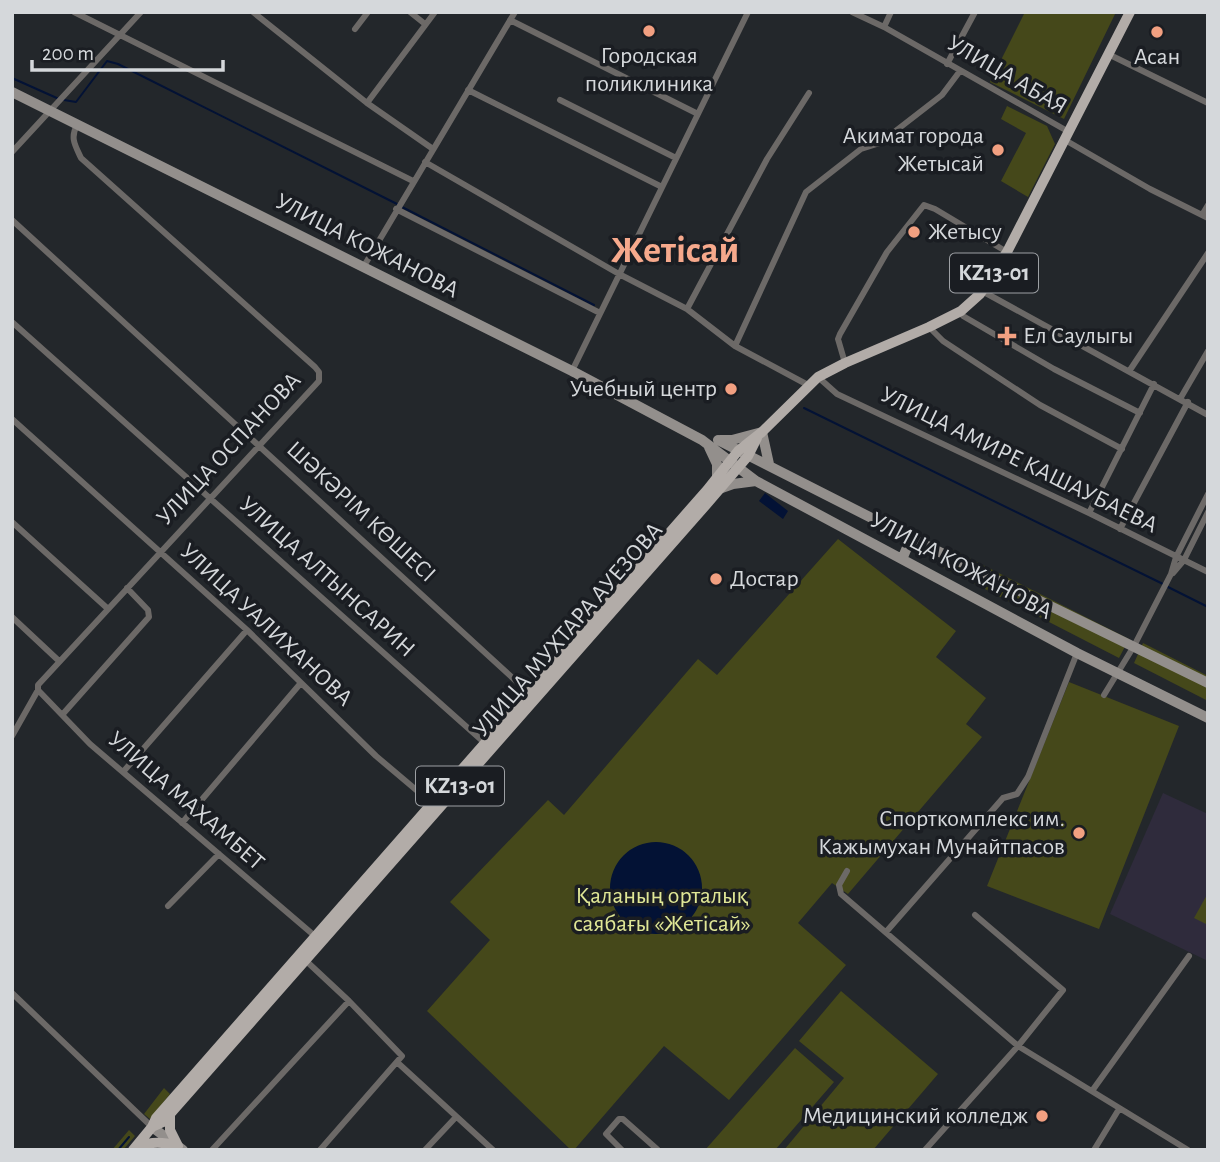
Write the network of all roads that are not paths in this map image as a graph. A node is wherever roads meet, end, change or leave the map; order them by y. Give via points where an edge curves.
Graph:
1 (74, 12) edge
2 (141, 12) edge
3 (253, 12) edge
4 (368, 12) edge
5 (410, 12) edge
6 (435, 12) edge
7 (748, 12) edge
8 (852, 12) edge
9 (891, 12) edge
10 (975, 12) edge
11 (1129, 12) edge
12 (511, 15) edge
13 (425, 24) junction
14 (884, 27) junction
15 (355, 29) dead end
16 (120, 34) junction
17 (1108, 54) junction
18 (947, 64) junction
19 (960, 71) junction
20 (468, 90) junction
21 (12, 92) edge
22 (809, 93) dead end
23 (560, 100) dead end
24 (367, 103) junction
25 (1208, 103) edge
26 (50, 111) junction
27 (698, 114) junction
28 (76, 125) junction
29 (1067, 136) junction
30 (433, 149) junction
31 (12, 152) edge
32 (676, 158) junction
33 (425, 162) junction
34 (413, 181) junction
35 (662, 187) junction
36 (1208, 205) edge
37 (396, 209) junction
38 (1205, 216) edge
39 (12, 220) edge
40 (1007, 252) junction
41 (1208, 253) edge
42 (364, 266) junction
43 (619, 274) junction
44 (982, 290) junction
45 (687, 309) junction
46 (961, 311) junction
47 (600, 313) junction
48 (12, 322) edge
49 (929, 327) junction
50 (735, 346) junction
51 (1208, 351) edge
52 (845, 363) junction
53 (1130, 370) junction
54 (572, 371) junction
55 (818, 377) junction
56 (1154, 384) junction
57 (808, 385) junction
58 (1184, 401) junction
59 (1140, 413) junction
60 (1208, 415) edge
61 (12, 419) edge
62 (760, 434) junction
63 (718, 440) junction
64 (705, 443) junction
65 (259, 444) junction
66 (1122, 449) junction
67 (743, 454) junction
68 (733, 464) junction
69 (769, 464) junction
70 (756, 481) junction
71 (718, 484) junction
72 (1208, 494) edge
73 (209, 498) junction
74 (1208, 512) edge
75 (1088, 513) junction
76 (12, 522) edge
77 (1119, 529) junction
78 (911, 538) junction
79 (160, 551) junction
80 (1176, 557) junction
81 (903, 558) junction
82 (1184, 560) junction
83 (1208, 572) edge
84 (1171, 574) junction
85 (127, 587) junction
86 (107, 608) junction
87 (12, 617) edge
88 (247, 630) junction
89 (1134, 646) junction
90 (1077, 653) junction
91 (59, 661) junction
92 (1118, 673) junction
93 (1208, 683) edge
94 (300, 684) junction
95 (38, 690) junction
96 (528, 692) junction
97 (1104, 695) dead end
98 (62, 715) junction
99 (1208, 718) edge
100 (12, 736) edge
101 (487, 746) junction
102 (123, 772) junction
103 (436, 806) junction
104 (182, 823) junction
105 (219, 854) junction
106 (847, 872) dead end
107 (168, 906) dead end
108 (975, 915) dead end
109 (886, 932) junction
110 (318, 939) junction
111 (1189, 956) dead end
112 (302, 957) junction
113 (12, 993) edge
114 (349, 1001) junction
115 (1017, 1045) junction
116 (398, 1063) junction
117 (1092, 1091) junction
118 (1119, 1109) junction
119 (170, 1114) junction
120 (456, 1117) junction
121 (152, 1127) junction
122 (181, 1148) edge
123 (134, 1149) edge
124 (212, 1150) edge
125 (320, 1150) edge
126 (425, 1150) edge
127 (493, 1150) edge
128 (622, 1150) edge
129 (658, 1150) edge
130 (925, 1150) edge
131 (1094, 1150) edge
132 (1188, 1150) edge

1 - 16 street
2 - 16 street
3 - 24 street
4 - 15 street
5 - 13 street
6 - 13 street
7 - 27 street
8 - 14 street, УЛИЦА АБАЯ
9 - 14 street
10 - 18 street
11 - 17 main road, УЛИЦА МУХТАРА АУЕЗОВА / KZ13-01
12 - 20 street
12 - 27 street
13 - 24 street
14 - 18 street, УЛИЦА АБАЯ
16 - 26 street
16 - 34 street
17 - 25 street
17 - 29 main road, УЛИЦА МУХТАРА АУЕЗОВА / KZ13-01
18 - 19 street, УЛИЦА АБАЯ
19 - 29 street, УЛИЦА АБАЯ
19 - 50 street via 942,96 806,192
20 - 30 street
20 - 35 street
21 - 26 street, УЛИЦА КОЖАНОВА
22 - 45 street via 767,159
23 - 32 street
24 - 30 street
26 - 28 street, УЛИЦА КОЖАНОВА
26 - 31 street
27 - 32 street
28 - 42 street, УЛИЦА КОЖАНОВА
28 - 65 street, УЛИЦА ОСПАНОВА via 73,143 81,158 319,372 319,381
29 - 38 street, УЛИЦА АБАЯ via 1150,189
29 - 40 main road, УЛИЦА МУХТАРА АУЕЗОВА / KZ13-01
30 - 33 street
32 - 35 street
33 - 34 street
33 - 43 street
34 - 37 street
35 - 43 street
36 - 38 street
37 - 42 street
37 - 47 street
39 - 65 street, ШӘКӘРІМ КӨШЕСІ
40 - 44 main road, УЛИЦА МУХТАРА АУЕЗОВА / KZ13-01
40 - 52 street via 924,205 887,252 840,334
41 - 53 street
42 - 54 street, УЛИЦА КОЖАНОВА
43 - 45 street
43 - 47 street
44 - 46 main road, УЛИЦА МУХТАРА АУЕЗОВА / KZ13-01
44 - 53 street
45 - 50 street
46 - 49 main road, УЛИЦА МУХТАРА АУЕЗОВА / KZ13-01
46 - 59 street via 1054,369
47 - 54 street
48 - 73 street, УЛИЦА АЛТЫНСАРИН
49 - 52 main road, УЛИЦА МУХТАРА АУЕЗОВА / KZ13-01
49 - 66 street via 1040,405
50 - 57 street
51 - 58 street
52 - 55 main road, УЛИЦА МУХТАРА АУЕЗОВА / KZ13-01
53 - 56 street
54 - 64 street, УЛИЦА КОЖАНОВА
55 - 57 main road, УЛИЦА МУХТАРА АУЕЗОВА / KZ13-01
55 - 75 street, УЛИЦА АМИРЕ КАШАУБАЕВА via 837,394
56 - 58 street
56 - 59 street
57 - 62 main road, УЛИЦА МУХТАРА АУЕЗОВА / KZ13-01
58 - 60 street
58 - 77 street
59 - 66 street
61 - 79 street, УЛИЦА УАЛИХАНОВА
62 - 63 street
62 - 67 main road, УЛИЦА МУХТАРА АУЕЗОВА / KZ13-01
62 - 69 street
63 - 64 street, УЛИЦА КОЖАНОВА
63 - 67 street, УЛИЦА КОЖАНОВА
64 - 68 street, УЛИЦА КОЖАНОВА
64 - 71 street via 717,464
65 - 73 street, УЛИЦА ОСПАНОВА
65 - 96 street, ШӘКӘРІМ КӨШЕСІ
66 - 75 street
67 - 68 main road, УЛИЦА МУХТАРА АУЕЗОВА / KZ13-01
67 - 69 street, УЛИЦА КОЖАНОВА
68 - 70 street, УЛИЦА КОЖАНОВА
68 - 71 main road, УЛИЦА МУХТАРА АУЕЗОВА / KZ13-01
69 - 78 street, УЛИЦА КОЖАНОВА
70 - 71 street
70 - 81 street, УЛИЦА КОЖАНОВА
71 - 96 main road, УЛИЦА МУХТАРА АУЕЗОВА / KZ13-01
71 - 101 main road, УЛИЦА МУХТАРА АУЕЗОВА / KZ13-01
72 - 80 street
73 - 79 street, УЛИЦА ОСПАНОВА
73 - 101 street, УЛИЦА АЛТЫНСАРИН
74 - 82 street
75 - 77 street, УЛИЦА АМИРЕ КАШАУБАЕВА
76 - 86 street
77 - 80 street, УЛИЦА АМИРЕ КАШАУБАЕВА
78 - 81 street
78 - 89 street, УЛИЦА КОЖАНОВА
79 - 85 street, УЛИЦА ОСПАНОВА
79 - 88 street, УЛИЦА УАЛИХАНОВА
80 - 82 street, УЛИЦА АМИРЕ КАШАУБАЕВА
80 - 84 street
81 - 90 street, УЛИЦА КОЖАНОВА
82 - 83 street, УЛИЦА АМИРЕ КАШАУБАЕВА
82 - 84 street
84 - 89 street
85 - 86 street, УЛИЦА ОСПАНОВА
85 - 98 street via 149,617
86 - 91 street, УЛИЦА ОСПАНОВА
87 - 91 street
88 - 94 street, УЛИЦА УАЛИХАНОВА
88 - 102 street
89 - 92 street
89 - 93 street, УЛИЦА КОЖАНОВА
90 - 92 street, УЛИЦА КОЖАНОВА
90 - 109 street via 1028,777 1017,793 1003,797
91 - 95 street, УЛИЦА ОСПАНОВА
92 - 97 street
92 - 99 street, УЛИЦА КОЖАНОВА
94 - 103 street, УЛИЦА УАЛИХАНОВА
94 - 104 street
95 - 98 street, УЛИЦА МАХАМБЕТ
95 - 100 street, УЛИЦА ОСПАНОВА
96 - 101 main road, УЛИЦА МУХТАРА АУЕЗОВА / KZ13-01
98 - 102 street, УЛИЦА МАХАМБЕТ
101 - 103 main road, УЛИЦА МУХТАРА АУЕЗОВА / KZ13-01
102 - 104 street, УЛИЦА МАХАМБЕТ
103 - 110 main road, УЛИЦА МУХТАРА АУЕЗОВА / KZ13-01
104 - 105 street, УЛИЦА МАХАМБЕТ
105 - 107 street
105 - 110 street, УЛИЦА МАХАМБЕТ
106 - 109 street via 839,891
108 - 115 street via 1063,990
109 - 115 street
110 - 112 main road, УЛИЦА МУХТАРА АУЕЗОВА / KZ13-01
111 - 117 street
112 - 114 street
112 - 119 main road, УЛИЦА МУХТАРА АУЕЗОВА / KZ13-01
112 - 121 main road, УЛИЦА МУХТАРА АУЕЗОВА / KZ13-01
113 - 121 street
114 - 116 street via 401,1053
114 - 124 street
115 - 117 street
115 - 130 street
116 - 120 street
116 - 125 street
117 - 118 street
118 - 131 street
118 - 132 street
119 - 121 main road, УЛИЦА МУХТАРА АУЕЗОВА / KZ13-01
119 - 122 main road via 170,1130
120 - 126 street
120 - 127 street
121 - 122 street
121 - 123 main road, УЛИЦА МУХТАРА АУЕЗОВА / KZ13-01
122 - 123 main road via 152,1142
128 - 129 street via 606,1134 619,1119

